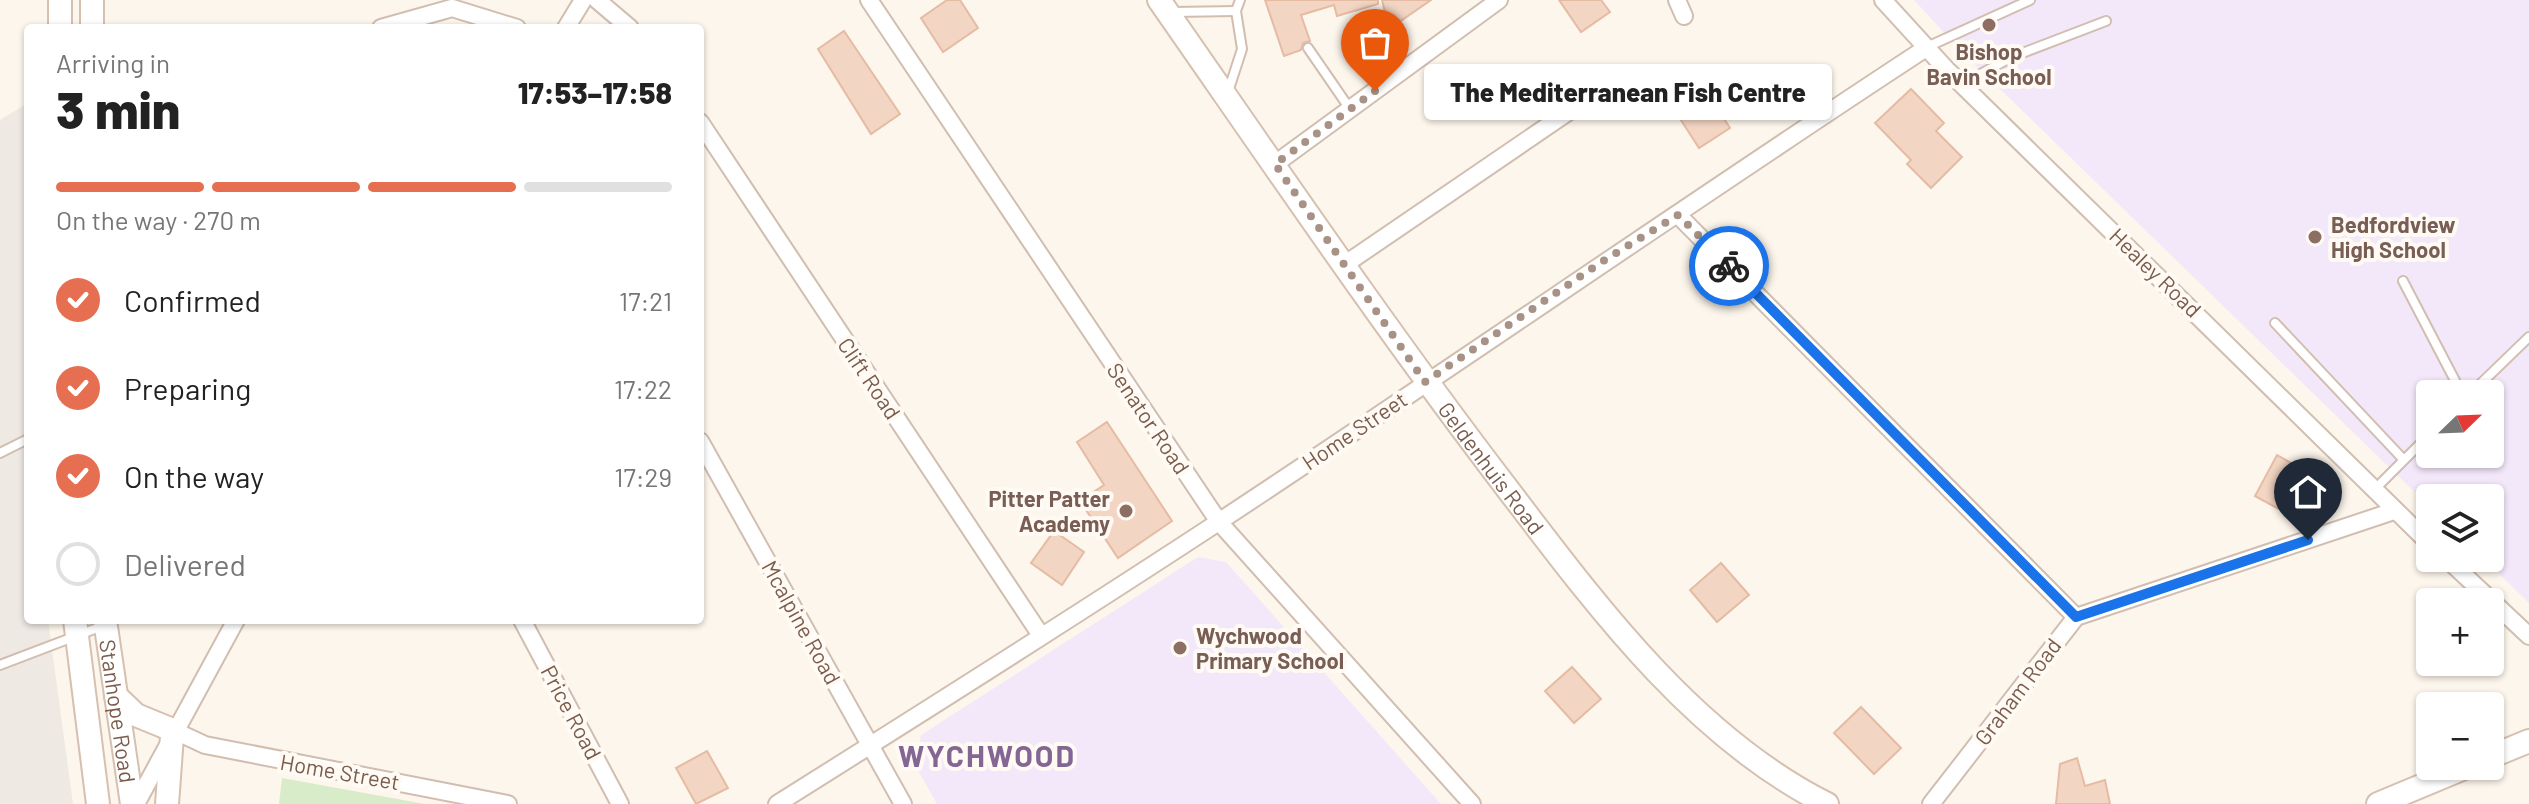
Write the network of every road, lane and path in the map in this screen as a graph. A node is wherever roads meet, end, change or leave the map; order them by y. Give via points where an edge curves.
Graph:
1 (60, 0) edge
2 (92, 0) edge
3 (583, 0) edge
4 (597, 0) edge
5 (869, 0) edge
6 (1240, 0) edge
7 (1499, 0) edge
8 (1677, 0) edge
9 (1883, 0) edge
10 (2030, 0) edge
11 (452, 4) edge
12 (1163, 6) edge
13 (1236, 11) junction
14 (1684, 16) dead end
15 (2106, 21) dead end
16 (60, 24) edge
17 (92, 24) edge
18 (393, 24) edge
19 (462, 24) edge
20 (506, 24) edge
21 (568, 24) edge
22 (625, 24) edge
23 (1308, 48) dead end
24 (1926, 48) junction
25 (1618, 78) dead end
26 (1961, 84) junction
27 (1226, 96) junction
28 (1350, 109) junction
29 (704, 128) edge
30 (1275, 164) junction
31 (1678, 215) junction
32 (1344, 265) junction
33 (2403, 281) dead end
34 (2275, 323) dead end
35 (2529, 337) edge
36 (2455, 380) edge
37 (2484, 380) edge
38 (1425, 382) junction
39 (24, 441) edge
40 (2416, 447) edge
41 (704, 448) edge
42 (0, 453) edge
43 (2403, 459) junction
44 (2374, 490) junction
45 (2394, 511) junction
46 (1219, 522) junction
47 (2416, 531) edge
48 (2461, 572) edge
49 (2076, 617) junction
50 (105, 624) edge
51 (234, 624) edge
52 (524, 624) edge
53 (76, 626) edge
54 (1040, 634) junction
55 (2529, 636) edge
56 (0, 665) edge
57 (116, 696) junction
58 (174, 734) junction
59 (2529, 741) edge
60 (869, 746) junction
61 (2504, 751) edge
62 (2435, 780) edge
63 (98, 804) edge
64 (134, 804) edge
65 (167, 804) edge
66 (508, 804) edge
67 (620, 804) edge
68 (777, 804) edge
69 (903, 804) edge
70 (1472, 804) edge
71 (1827, 804) edge
72 (1931, 804) edge
73 (2378, 804) edge

1 - 16 main road
2 - 17 main road
3 - 21 street
4 - 22 street
5 - 46 street, Senator Road
6 - 13 lane
7 - 28 street
8 - 14 street
9 - 24 street, Healey Road
10 - 24 lane
11 - 18 street
11 - 19 street
11 - 20 street
12 - 13 lane
12 - 27 main road, Geldenhuis Road
13 - 27 lane via 1242,49
15 - 26 lane via 2012,57
23 - 28 lane
24 - 26 street, Healey Road
24 - 31 street, Home Street
25 - 32 street
26 - 44 street, Healey Road
27 - 30 main road, Geldenhuis Road
28 - 30 street
29 - 54 street, Clift Road
30 - 32 main road, Geldenhuis Road
31 - 38 street, Home Street
31 - 49 street
32 - 38 main road, Geldenhuis Road
33 - 36 lane
34 - 43 lane
35 - 37 lane
38 - 46 street, Home Street
38 - 71 main road, Geldenhuis Road via 1564,563 1646,657 1748,755
39 - 42 lane
40 - 43 lane
41 - 60 street, Mcalpine Road
43 - 44 lane
44 - 45 street, Healey Road
45 - 47 street, Healey Road
45 - 49 street, Graham Road
46 - 54 street, Home Street
46 - 70 street, Senator Road
48 - 55 street
49 - 72 street, Graham Road
50 - 57 main road, Stanhope Road
51 - 58 street
52 - 67 street, Price Road
53 - 56 lane
53 - 63 main road, Stanhope Road
54 - 60 street, Home Street
57 - 58 main road via 136,715
57 - 64 main road, Stanhope Road
58 - 64 street
58 - 65 main road
58 - 66 street, Home Street via 205,745
59 - 61 main road
60 - 68 street, Home Street
60 - 69 street, Mcalpine Road
62 - 73 main road

